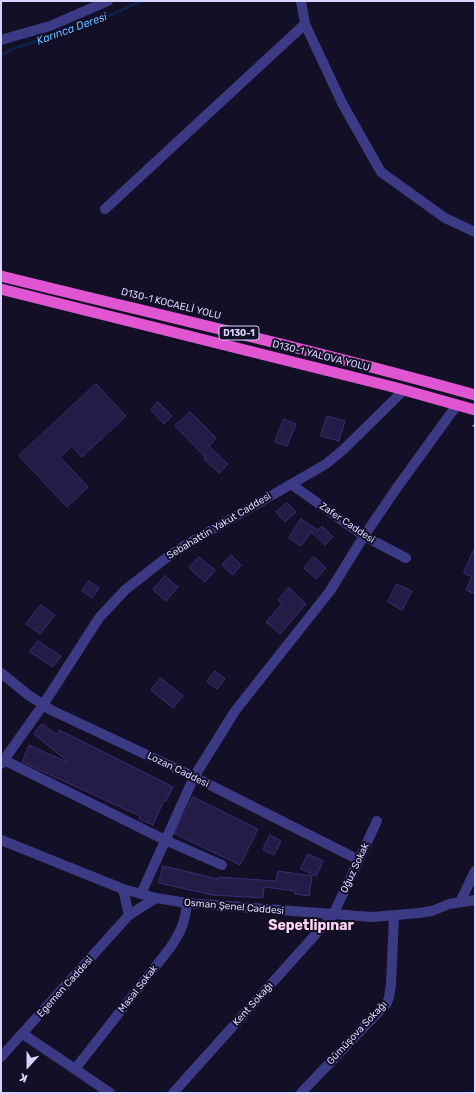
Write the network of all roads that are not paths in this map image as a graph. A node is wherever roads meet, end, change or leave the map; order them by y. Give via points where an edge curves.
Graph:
1 (108, 1) edge
2 (301, 1) edge
3 (305, 24) junction
4 (1, 40) edge
5 (105, 209) dead end
6 (475, 232) edge
7 (1, 276) edge
8 (1, 289) edge
9 (402, 392) junction
10 (475, 395) edge
11 (454, 409) junction
12 (474, 413) edge
13 (291, 484) junction
14 (364, 536) junction
15 (406, 558) dead end
16 (1, 673) edge
17 (42, 705) junction
18 (2, 762) edge
19 (194, 777) junction
20 (377, 821) dead end
21 (1, 840) edge
22 (164, 840) junction
23 (359, 860) junction
24 (222, 865) dead end
25 (475, 871) edge
26 (123, 889) junction
27 (141, 894) junction
28 (156, 898) junction
29 (475, 900) edge
30 (460, 902) junction
31 (187, 903) junction
32 (129, 915) junction
33 (333, 915) junction
34 (394, 916) junction
35 (24, 1034) junction
36 (1, 1057) edge
37 (75, 1069) junction
38 (103, 1091) edge
39 (173, 1093) edge
40 (301, 1093) edge

1 - 4 street via 50,26
2 - 3 street
3 - 5 street
3 - 6 street via 342,103 381,172 445,218
7 - 10 highway, D130-1 KOCAELİ YOLU / D130-1 via 362,364
8 - 9 highway, D130-1 YALOVA YOLU / D130-1
9 - 11 street
9 - 12 highway, D130-1 YALOVA YOLU / D130-1
9 - 13 street, Sebahattin Yakut Caddesi via 336,456
11 - 12 street
11 - 14 street
13 - 14 street, Zafer Caddesi
13 - 17 street, Sebahattin Yakut Caddesi via 184,546 125,590 99,618
14 - 15 street, Zafer Caddesi
14 - 19 street via 330,591 235,711
16 - 17 street, Lozan Caddesi
17 - 18 street, Sebahattin Yakut Caddesi
17 - 19 street, Lozan Caddesi
18 - 22 street
19 - 22 street
19 - 23 street, Lozan Caddesi
20 - 23 street, Oğuz Sokak
21 - 26 street, Osman Şenel Caddesi
22 - 24 street
22 - 27 street
23 - 33 street, Oğuz Sokak
25 - 30 street
26 - 27 street, Osman Şenel Caddesi
26 - 32 street
27 - 28 street, Osman Şenel Caddesi
28 - 31 street, Osman Şenel Caddesi
28 - 32 street, Egemen Caddesi
29 - 30 street, Osman Şenel Caddesi
30 - 34 street, Osman Şenel Caddesi via 432,911
31 - 33 street, Osman Şenel Caddesi
31 - 37 street, Masal Sokak via 182,929 170,948
32 - 35 street, Egemen Caddesi
33 - 34 street, Osman Şenel Caddesi
33 - 39 street, Kent Sokağı
34 - 40 street, Gümüşova Sokağı via 391,985 387,1003
35 - 36 street, Egemen Caddesi
35 - 37 street
37 - 38 street

